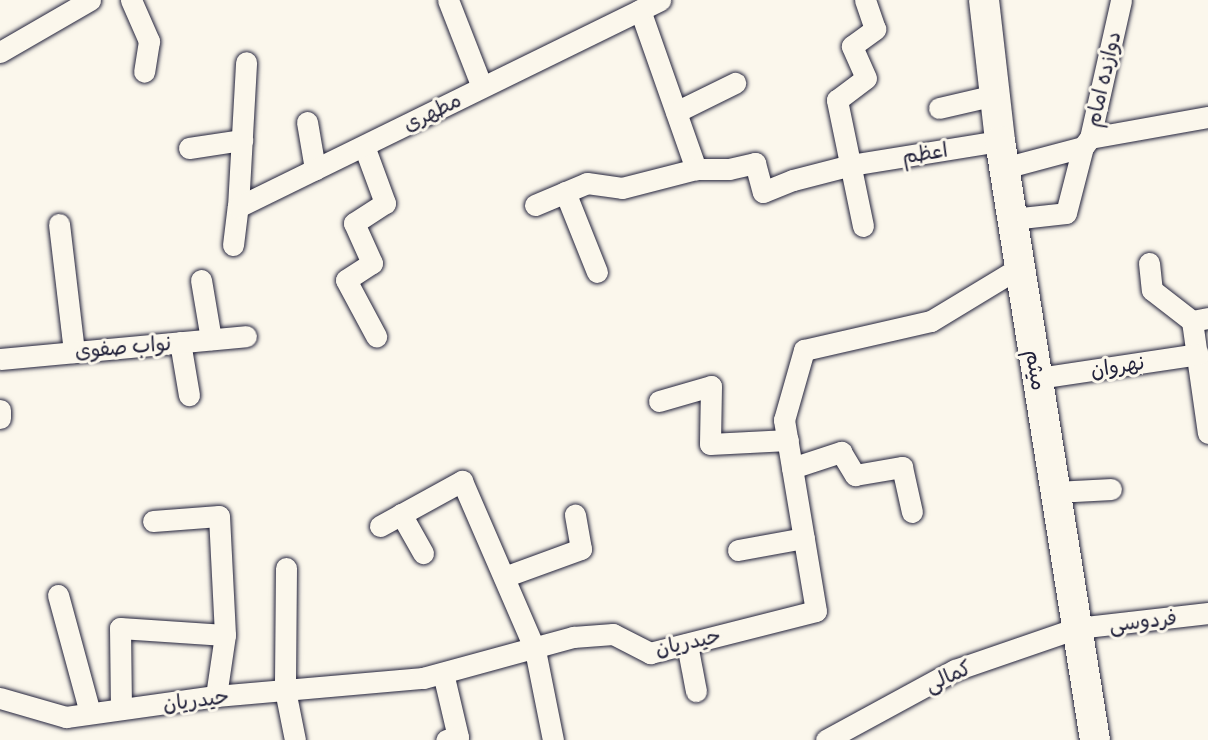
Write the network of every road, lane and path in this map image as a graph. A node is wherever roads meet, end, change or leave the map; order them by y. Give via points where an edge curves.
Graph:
1 (90, 0) edge
2 (131, 0) edge
3 (448, 0) edge
4 (660, 0) edge
5 (865, 0) edge
6 (984, 0) edge
7 (1121, 0) edge
8 (640, 10) junction
9 (0, 52) edge
10 (246, 62) dead end
11 (144, 72) dead end
12 (735, 83) dead end
13 (482, 87) junction
14 (995, 95) junction
15 (939, 108) dead end
16 (676, 112) junction
17 (1208, 117) edge
18 (307, 122) dead end
19 (242, 140) junction
20 (1086, 142) junction
21 (364, 146) junction
22 (189, 148) dead end
23 (1002, 155) junction
24 (851, 165) junction
25 (315, 169) junction
26 (696, 170) junction
27 (565, 192) junction
28 (535, 205) dead end
29 (238, 207) junction
30 (1012, 219) junction
31 (59, 224) dead end
32 (863, 226) dead end
33 (233, 245) dead end
34 (1149, 263) dead end
35 (1020, 267) junction
36 (597, 272) dead end
37 (201, 280) dead end
38 (1200, 319) edge
39 (246, 336) dead end
40 (376, 336) dead end
41 (211, 339) junction
42 (180, 342) junction
43 (74, 352) junction
44 (1198, 354) junction
45 (0, 359) edge
46 (1038, 378) junction
47 (1205, 393) edge
48 (189, 395) dead end
49 (660, 400) dead end
50 (0, 410) edge
51 (0, 418) edge
52 (1208, 433) edge
53 (788, 440) junction
54 (792, 468) junction
55 (1111, 489) dead end
56 (1056, 492) junction
57 (912, 512) dead end
58 (401, 514) junction
59 (575, 515) dead end
60 (153, 521) dead end
61 (380, 526) dead end
62 (804, 538) junction
63 (738, 550) dead end
64 (423, 553) dead end
65 (286, 568) dead end
66 (504, 577) junction
67 (58, 595) dead end
68 (1208, 613) edge
69 (1077, 628) junction
70 (225, 634) junction
71 (687, 644) junction
72 (535, 650) junction
73 (443, 673) junction
74 (285, 690) junction
75 (696, 691) dead end
76 (216, 696) junction
77 (0, 698) edge
78 (121, 710) junction
79 (90, 713) junction
80 (826, 739) edge
81 (295, 740) edge
82 (446, 740) edge
83 (553, 740) edge
84 (1095, 740) edge

1 - 9 street
2 - 11 street via 149,41
3 - 13 street
4 - 8 street, مطهری
5 - 24 street via 874,29 852,46 866,78 837,100
6 - 14 main road, میثم
7 - 20 street, دوازده امام
8 - 13 street, مطهری
8 - 16 street
10 - 19 street
12 - 16 street
13 - 21 street, مطهری
14 - 15 street
14 - 23 main road, میثم
16 - 26 street
17 - 20 street
18 - 25 street
19 - 22 street
19 - 29 street
20 - 23 street, دوازده امام
20 - 30 street via 1065,213
21 - 25 street, مطهری
21 - 40 street via 385,203 354,223 372,263 346,280
23 - 24 street, اعظم
23 - 30 main road, میثم
24 - 26 street, اعظم via 763,192 755,163
24 - 32 street
25 - 29 street, مطهری
26 - 27 street via 622,188 587,183
27 - 28 street
27 - 36 street
29 - 33 street
30 - 35 main road, میثم
31 - 43 street
34 - 38 street via 1152,290
35 - 46 main road, میثم
35 - 53 street, حیدریان via 931,321 804,350 784,420
37 - 41 street
38 - 44 street
39 - 41 street, نواب صفوی
41 - 42 street, نواب صفوی
42 - 43 street, نواب صفوی
42 - 48 street
43 - 45 street, نواب صفوی
44 - 46 street, نهروان
44 - 47 street
46 - 56 main road, میثم
47 - 52 street
49 - 53 street via 711,386 710,444
50 - 51 street
53 - 54 street, حیدریان
54 - 57 street via 841,452 855,475 902,466
54 - 62 street, حیدریان
55 - 56 street
56 - 69 main road, میثم
58 - 61 street
58 - 64 street
58 - 66 street via 462,481
59 - 66 street via 581,549
60 - 70 street via 219,516
62 - 63 street
62 - 71 street, حیدریان via 816,611
65 - 74 street
66 - 72 street
67 - 79 street
68 - 69 street, فردوسی
69 - 80 street, کمالی via 955,670
69 - 84 main road, میثم
70 - 76 street
70 - 78 street via 120,628
71 - 72 street, حیدریان via 650,653 613,634 573,637
71 - 75 street
72 - 73 street, حیدریان
72 - 83 street
73 - 74 street, حیدریان
73 - 82 street via 458,737
74 - 76 street, حیدریان
74 - 81 street
76 - 78 street, حیدریان
77 - 79 street, حیدریان via 66,717
78 - 79 street, حیدریان

